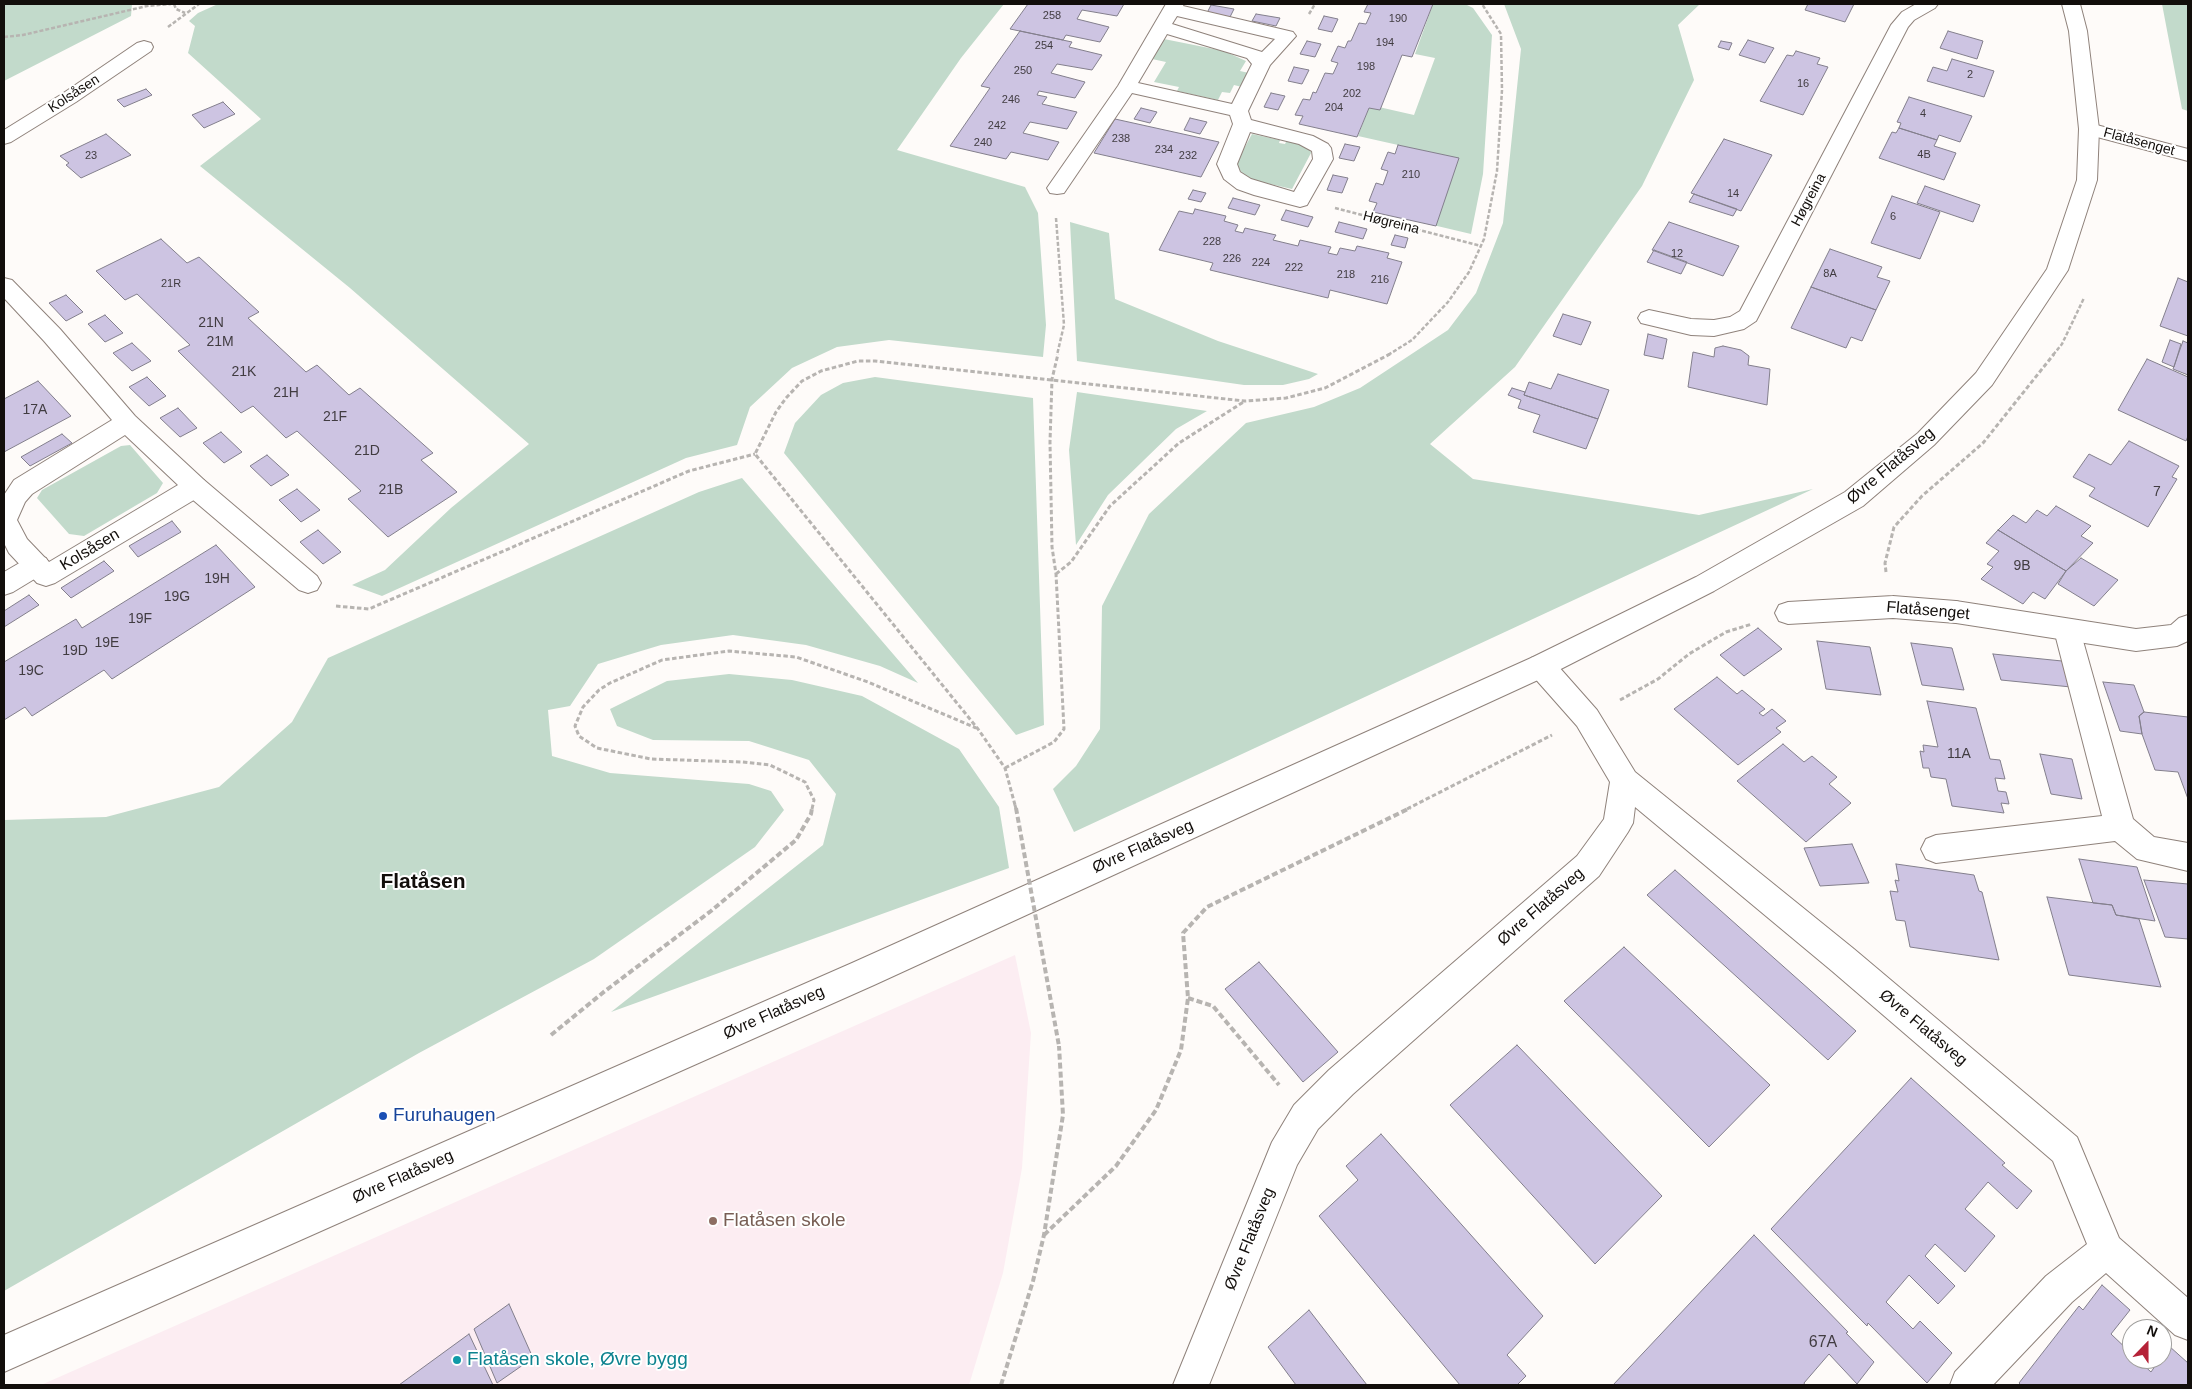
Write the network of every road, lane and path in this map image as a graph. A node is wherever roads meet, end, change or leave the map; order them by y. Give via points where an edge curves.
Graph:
1 (172, 4) edge
2 (199, 4) edge
3 (1482, 4) edge
4 (1929, 4) edge
5 (2071, 4) edge
6 (1173, 6) edge
7 (185, 13) junction
8 (1162, 27) junction
9 (4, 36) edge
10 (144, 47) joint
11 (1262, 63) junction
12 (1127, 86) junction
13 (1241, 117) junction
14 (2089, 129) junction
15 (4, 138) edge
16 (2188, 155) edge
17 (1057, 188) joint
18 (1300, 200) junction
19 (1481, 246) junction
20 (4, 285) edge
21 (1649, 318) dead end
22 (1052, 379) junction
23 (1246, 401) junction
24 (127, 422) junction
25 (755, 454) junction
26 (195, 487) junction
27 (4, 520) edge
28 (37, 565) junction
29 (1056, 574) junction
30 (308, 583) joint
31 (4, 585) edge
32 (1788, 612) joint
33 (2068, 630) junction
34 (2184, 634) edge
35 (1541, 666) junction
36 (1587, 718) junction
37 (978, 729) junction
38 (1006, 768) junction
39 (1626, 781) junction
40 (2120, 827) junction
41 (1936, 849) dead end
42 (2188, 857) edge
43 (1188, 998) junction
44 (551, 1035) dead end
45 (1306, 1118) junction
46 (1044, 1235) junction
47 (2107, 1250) junction
48 (2188, 1322) edge
49 (4, 1354) edge
50 (1001, 1385) edge
51 (1191, 1385) edge
52 (1968, 1385) edge

1 - 7 path
1 - 9 path via 147,6 23,35
2 - 7 path
3 - 19 path via 1501,34 1502,90 1497,171
4 - 21 street, Høgreina via 1908,16 1900,25 1748,316 1736,324 1714,328 1691,327
5 - 14 street via 2078,31
6 - 8 street
6 - 11 street via 1287,36
7 - 10 path
8 - 11 street via 1254,54
8 - 12 street
10 - 15 street, Kolsåsen
11 - 13 street
12 - 13 street
12 - 17 street
13 - 18 street via 1227,164 1231,175 1244,184
13 - 18 street via 1321,148 1323,159
14 - 16 street, Flatåsenget
14 - 35 street, Øvre Flatåsveg via 2087,180 2057,270 1984,379 1926,439 1854,500 1705,584
17 - 22 path via 1055,230 1064,325
18 - 19 path, Høgreina
19 - 23 path via 1469,272 1448,302 1412,340 1325,388 1286,398
20 - 24 street
22 - 23 path
22 - 25 path via 876,361 839,364 802,381 786,398 762,436
22 - 29 path via 1052,547
23 - 29 path via 1172,449 1110,506 1071,562
24 - 26 street
24 - 27 street, Kolsåsen via 23,487
25 - 30 path via 689,472 369,609 338,607
25 - 37 path
26 - 28 street, Kolsåsen via 46,576
26 - 30 street
27 - 28 street, Kolsåsen via 18,546
28 - 31 street
29 - 38 path via 1064,729 1054,742
32 - 33 street, Flatåsenget via 1893,607 1956,612
32 - 36 path via 1726,632 1689,654 1658,680
33 - 34 street, Flatåsenget via 2136,640
33 - 40 street
35 - 36 street, Øvre Flatåsveg
35 - 49 street, Øvre Flatåsveg via 863,974
36 - 39 street, Øvre Flatåsveg
36 - 43 path via 1207,907 1184,933
37 - 38 path
37 - 44 path via 868,682 796,657 729,651 662,660 599,690 583,707 575,726 586,742 597,748 651,759 770,765 805,782 814,800 811,814 796,840 711,911
38 - 46 path, bridge via 1059,1046 1062,1115
39 - 45 street, Øvre Flatåsveg via 1618,823 1588,866 1341,1082
39 - 47 street, Øvre Flatåsveg via 1844,960 2065,1149
40 - 41 street
40 - 42 street via 2147,849
43 - 45 path via 1213,1006
43 - 46 path via 1181,1050 1156,1110 1116,1166
45 - 51 street, Øvre Flatåsveg via 1284,1154
46 - 50 path
47 - 48 street, Øvre Flatåsveg
47 - 52 street via 2059,1290

